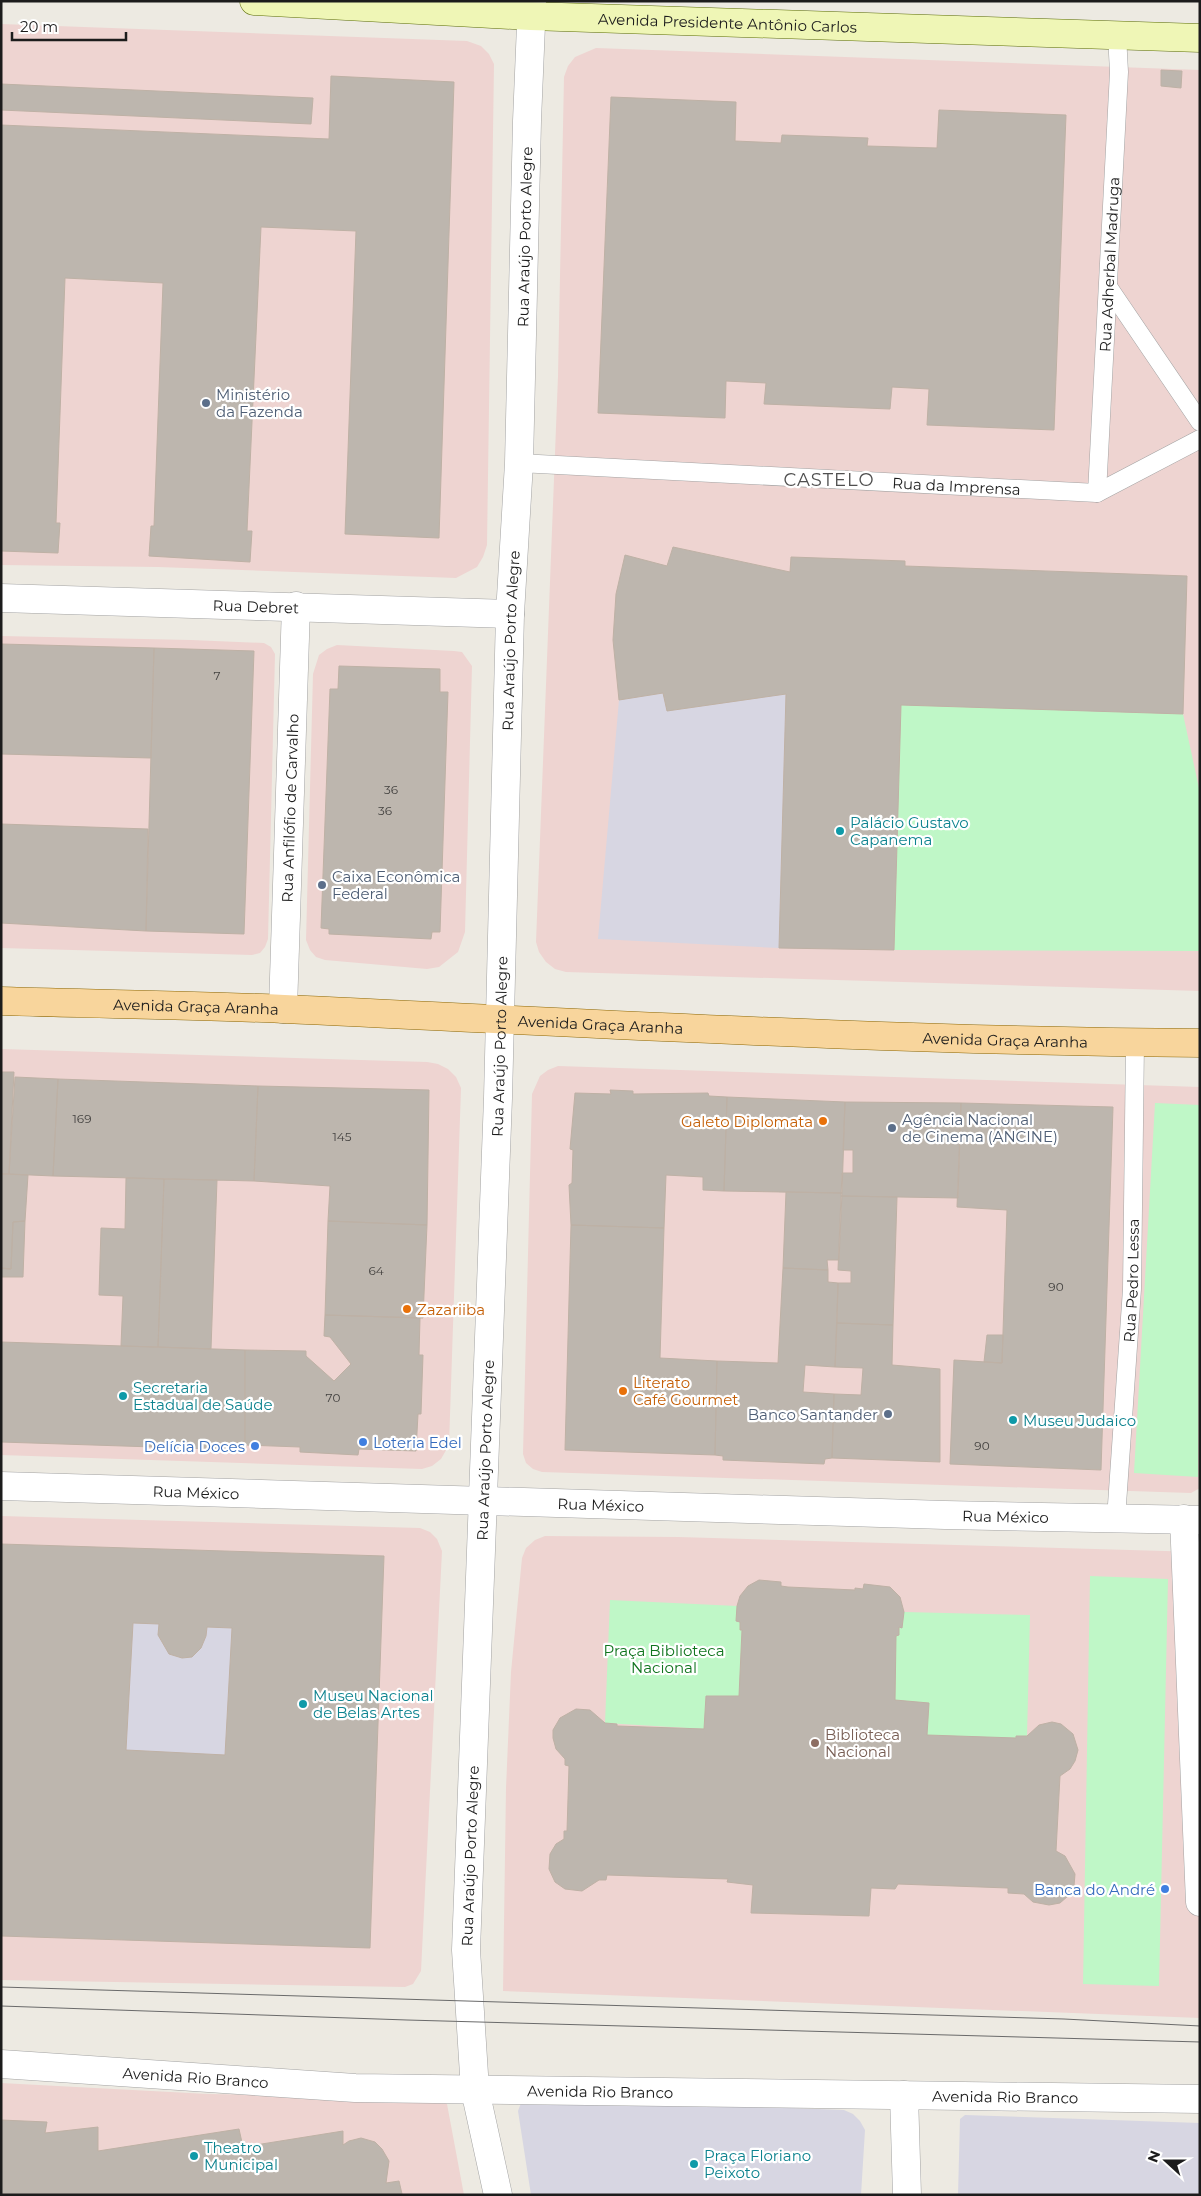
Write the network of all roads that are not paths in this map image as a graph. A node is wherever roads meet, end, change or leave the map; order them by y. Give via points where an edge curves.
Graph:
1 (254, 1) edge
2 (532, 9) edge
3 (1117, 35) junction
4 (1200, 38) edge
5 (1109, 288) junction
6 (1200, 422) edge
7 (1200, 439) edge
8 (519, 464) junction
9 (1097, 493) junction
10 (1, 598) edge
11 (296, 606) junction
12 (510, 614) junction
13 (1, 1001) edge
14 (283, 1009) junction
15 (500, 1021) junction
16 (1135, 1043) junction
17 (1200, 1043) edge
18 (1, 1486) edge
19 (484, 1501) junction
20 (1116, 1519) junction
21 (1192, 1520) edge
22 (1200, 1902) edge
23 (1, 2064) edge
24 (475, 2090) junction
25 (904, 2095) junction
26 (1200, 2099) edge
27 (498, 2195) edge
28 (907, 2195) edge

1 - 2 main road, Avenida Presidente Antônio Carlos
2 - 3 main road, Avenida Presidente Antônio Carlos
2 - 8 street, Rua Araújo Porto Alegre
3 - 4 main road, Avenida Presidente Antônio Carlos
3 - 5 lane, Rua Adherbal Madruga via 1119,72
5 - 6 lane
5 - 9 lane, Rua Adherbal Madruga
7 - 9 lane
8 - 9 lane, Rua da Imprensa
8 - 12 street, Rua Araújo Porto Alegre
10 - 11 street, Rua Debret
11 - 12 street, Rua Debret
11 - 14 street, Rua Anfilófio de Carvalho
12 - 15 street, Rua Araújo Porto Alegre
13 - 14 main road, Avenida Graça Aranha
14 - 15 main road, Avenida Graça Aranha
15 - 16 main road, Avenida Graça Aranha
15 - 19 street, Rua Araújo Porto Alegre
16 - 17 main road, Avenida Graça Aranha
16 - 20 lane, Rua Pedro Lessa via 1132,1289
18 - 19 street, Rua México
19 - 20 street, Rua México
19 - 24 street, Rua Araújo Porto Alegre via 466,1950
20 - 21 street, Rua México
21 - 22 street
23 - 24 street, Avenida Rio Branco via 355,2088
24 - 25 street, Avenida Rio Branco
24 - 27 street, Rua Araújo Porto Alegre
25 - 26 street, Avenida Rio Branco
25 - 28 street

